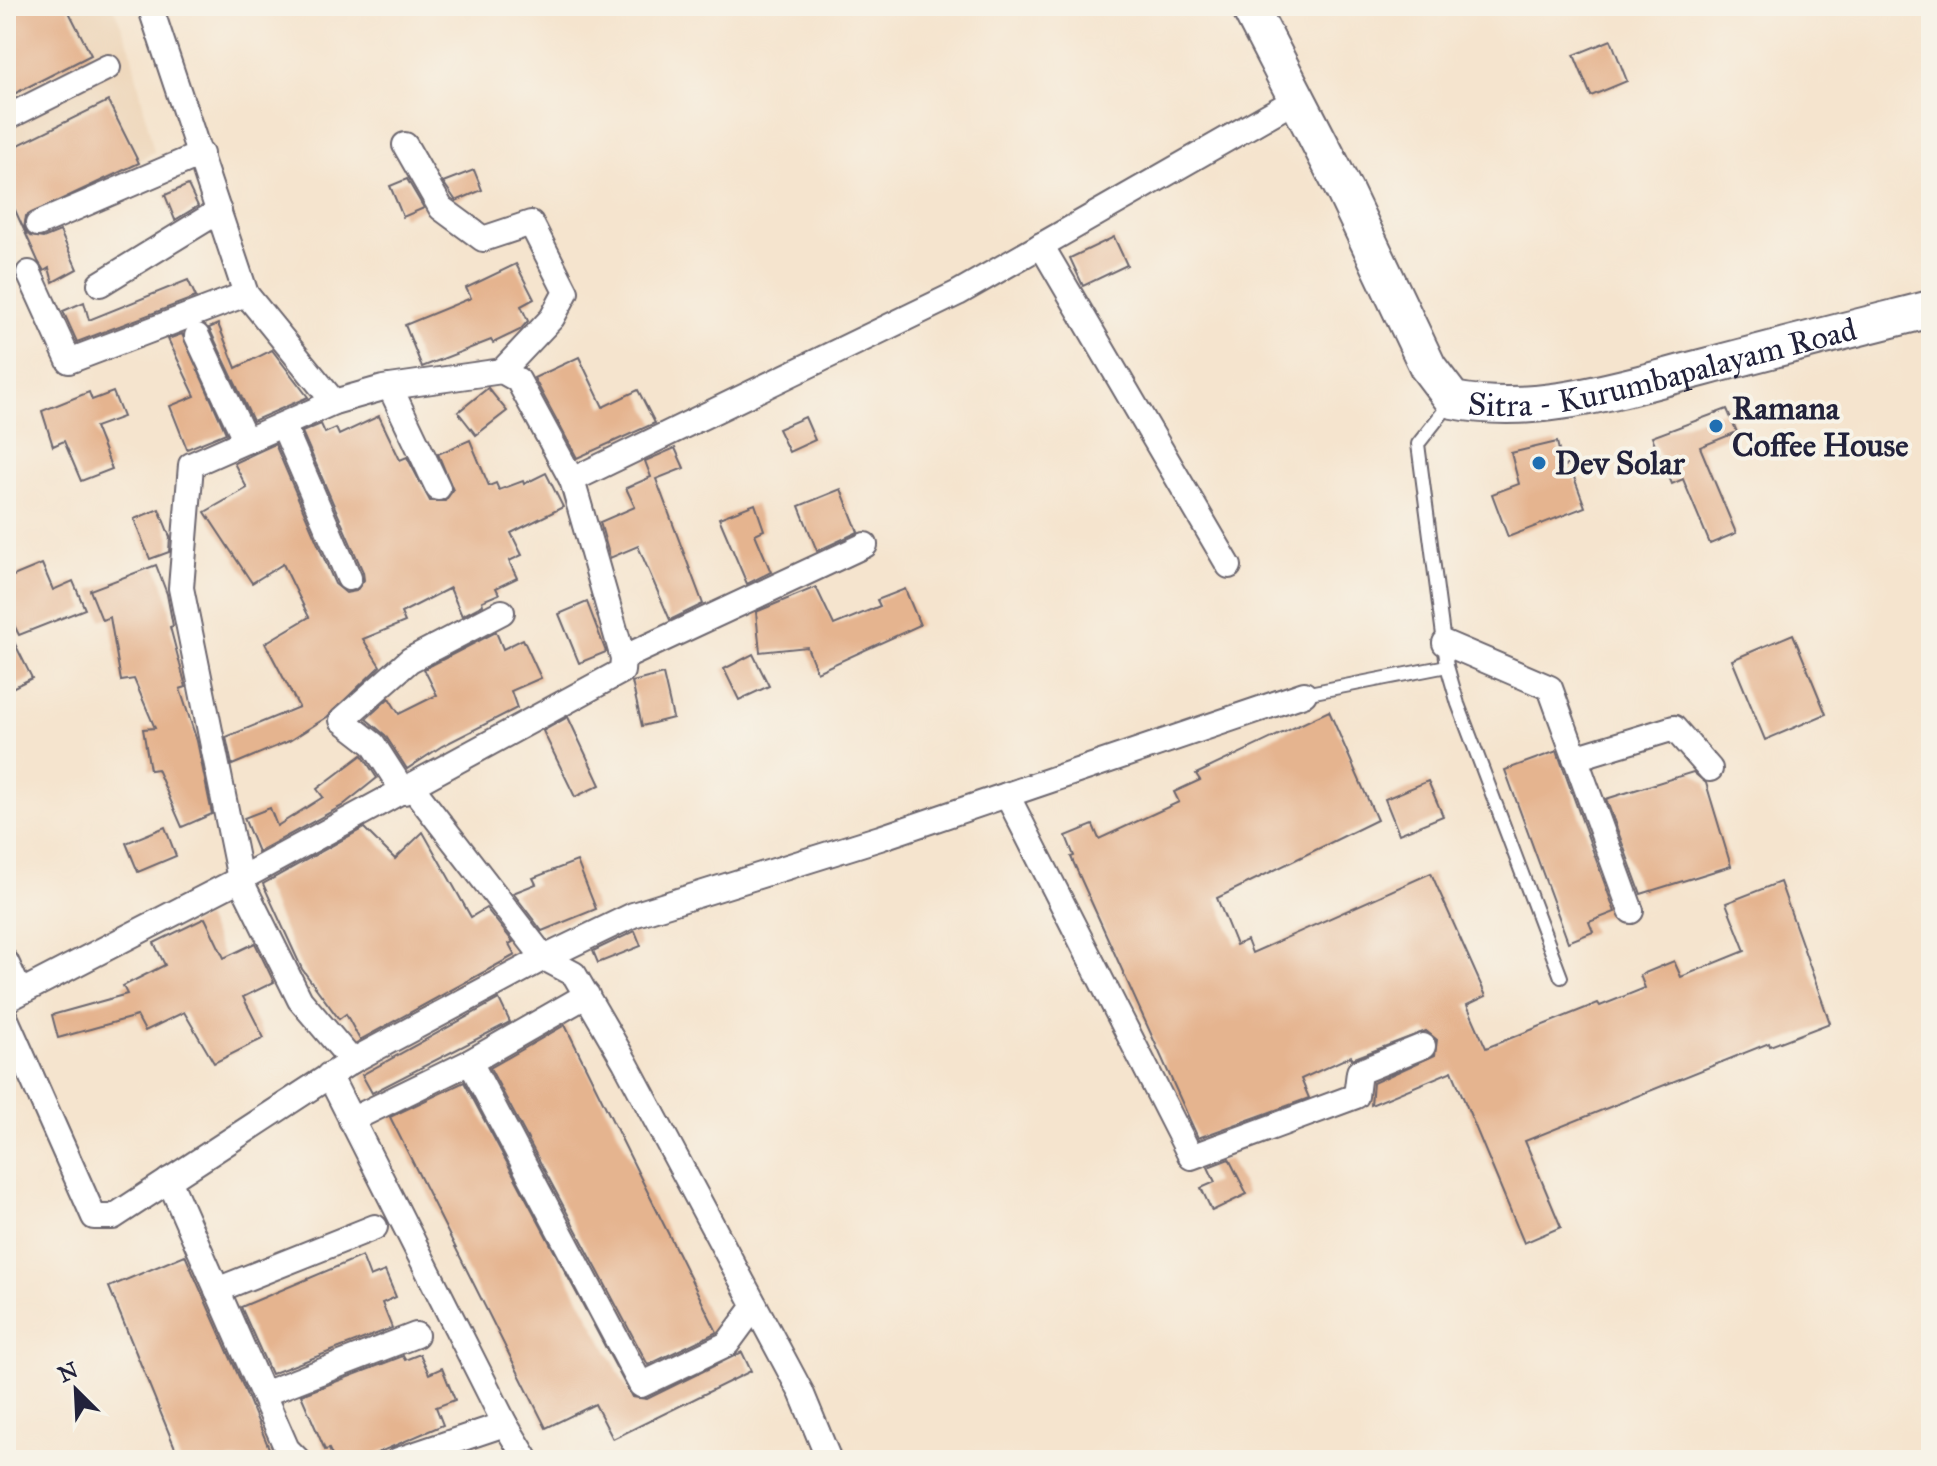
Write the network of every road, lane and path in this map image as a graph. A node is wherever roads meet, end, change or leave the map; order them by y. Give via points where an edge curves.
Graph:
1 (150, 6) edge
2 (1249, 6) edge
3 (108, 67) dead end
4 (1297, 99) junction
5 (6, 118) edge
6 (405, 145) dead end
7 (201, 154) junction
8 (219, 211) junction
9 (38, 224) dead end
10 (1041, 245) junction
11 (29, 273) dead end
12 (100, 284) dead end
13 (246, 294) junction
14 (1931, 309) edge
15 (197, 336) dead end
16 (502, 371) junction
17 (390, 387) junction
18 (1453, 400) junction
19 (334, 402) junction
20 (283, 425) junction
21 (246, 441) junction
22 (572, 480) junction
23 (438, 488) dead end
24 (865, 545) dead end
25 (1229, 566) dead end
26 (349, 578) dead end
27 (502, 612) dead end
28 (1446, 654) junction
29 (623, 658) junction
30 (1304, 694) joint
31 (1575, 758) junction
32 (1710, 769) dead end
33 (408, 789) junction
34 (1007, 795) junction
35 (240, 879) junction
36 (1631, 911) dead end
37 (544, 958) junction
38 (6, 962) edge
39 (1561, 977) dead end
40 (587, 995) junction
41 (13, 996) edge
42 (6, 1019) edge
43 (1423, 1046) dead end
44 (352, 1061) junction
45 (470, 1062) junction
46 (329, 1075) junction
47 (351, 1120) junction
48 (169, 1180) junction
49 (375, 1227) dead end
50 (217, 1290) junction
51 (755, 1306) junction
52 (416, 1335) dead end
53 (263, 1394) junction
54 (505, 1424) junction
55 (298, 1460) edge
56 (398, 1460) edge
57 (527, 1460) edge
58 (829, 1460) edge

1 - 7 street
2 - 4 main road, Sitra - Kurumbapalayam Road
3 - 5 street
4 - 10 street
4 - 18 main road, Sitra - Kurumbapalayam Road via 1428,367
6 - 16 street via 441,208 483,239 531,223 566,292 552,318
7 - 8 street
7 - 9 street
8 - 12 street
8 - 13 street
10 - 22 street via 958,293
10 - 25 street
11 - 13 street via 69,361
13 - 19 street
14 - 18 main road, Sitra - Kurumbapalayam Road via 1596,395 1491,408
15 - 21 street
16 - 17 street
16 - 22 street via 518,380
17 - 19 street
17 - 23 street
18 - 28 lane via 1418,444
19 - 20 street
20 - 21 street
20 - 26 street
21 - 35 street via 191,465 181,588
22 - 29 street
24 - 29 street
27 - 33 street via 410,660 342,720 373,744
28 - 30 lane
28 - 31 street via 1550,688
28 - 39 lane via 1458,704
29 - 33 street via 622,671
30 - 34 street
31 - 32 street via 1674,728
31 - 36 street
33 - 35 street
33 - 37 street
34 - 37 street via 633,915
34 - 43 street via 1191,1157 1356,1096 1359,1072
35 - 41 street
35 - 44 street via 300,1000
37 - 40 street via 574,974
37 - 44 street
38 - 41 street
40 - 45 street
40 - 51 street
42 - 48 street via 94,1217 113,1217
44 - 46 street
45 - 47 street
45 - 51 street via 641,1385 727,1344
46 - 47 street
46 - 48 street
47 - 54 street
48 - 50 street
49 - 50 street
50 - 53 street
51 - 58 street via 801,1392
52 - 53 street
53 - 55 street via 287,1449
54 - 56 street
54 - 57 street

